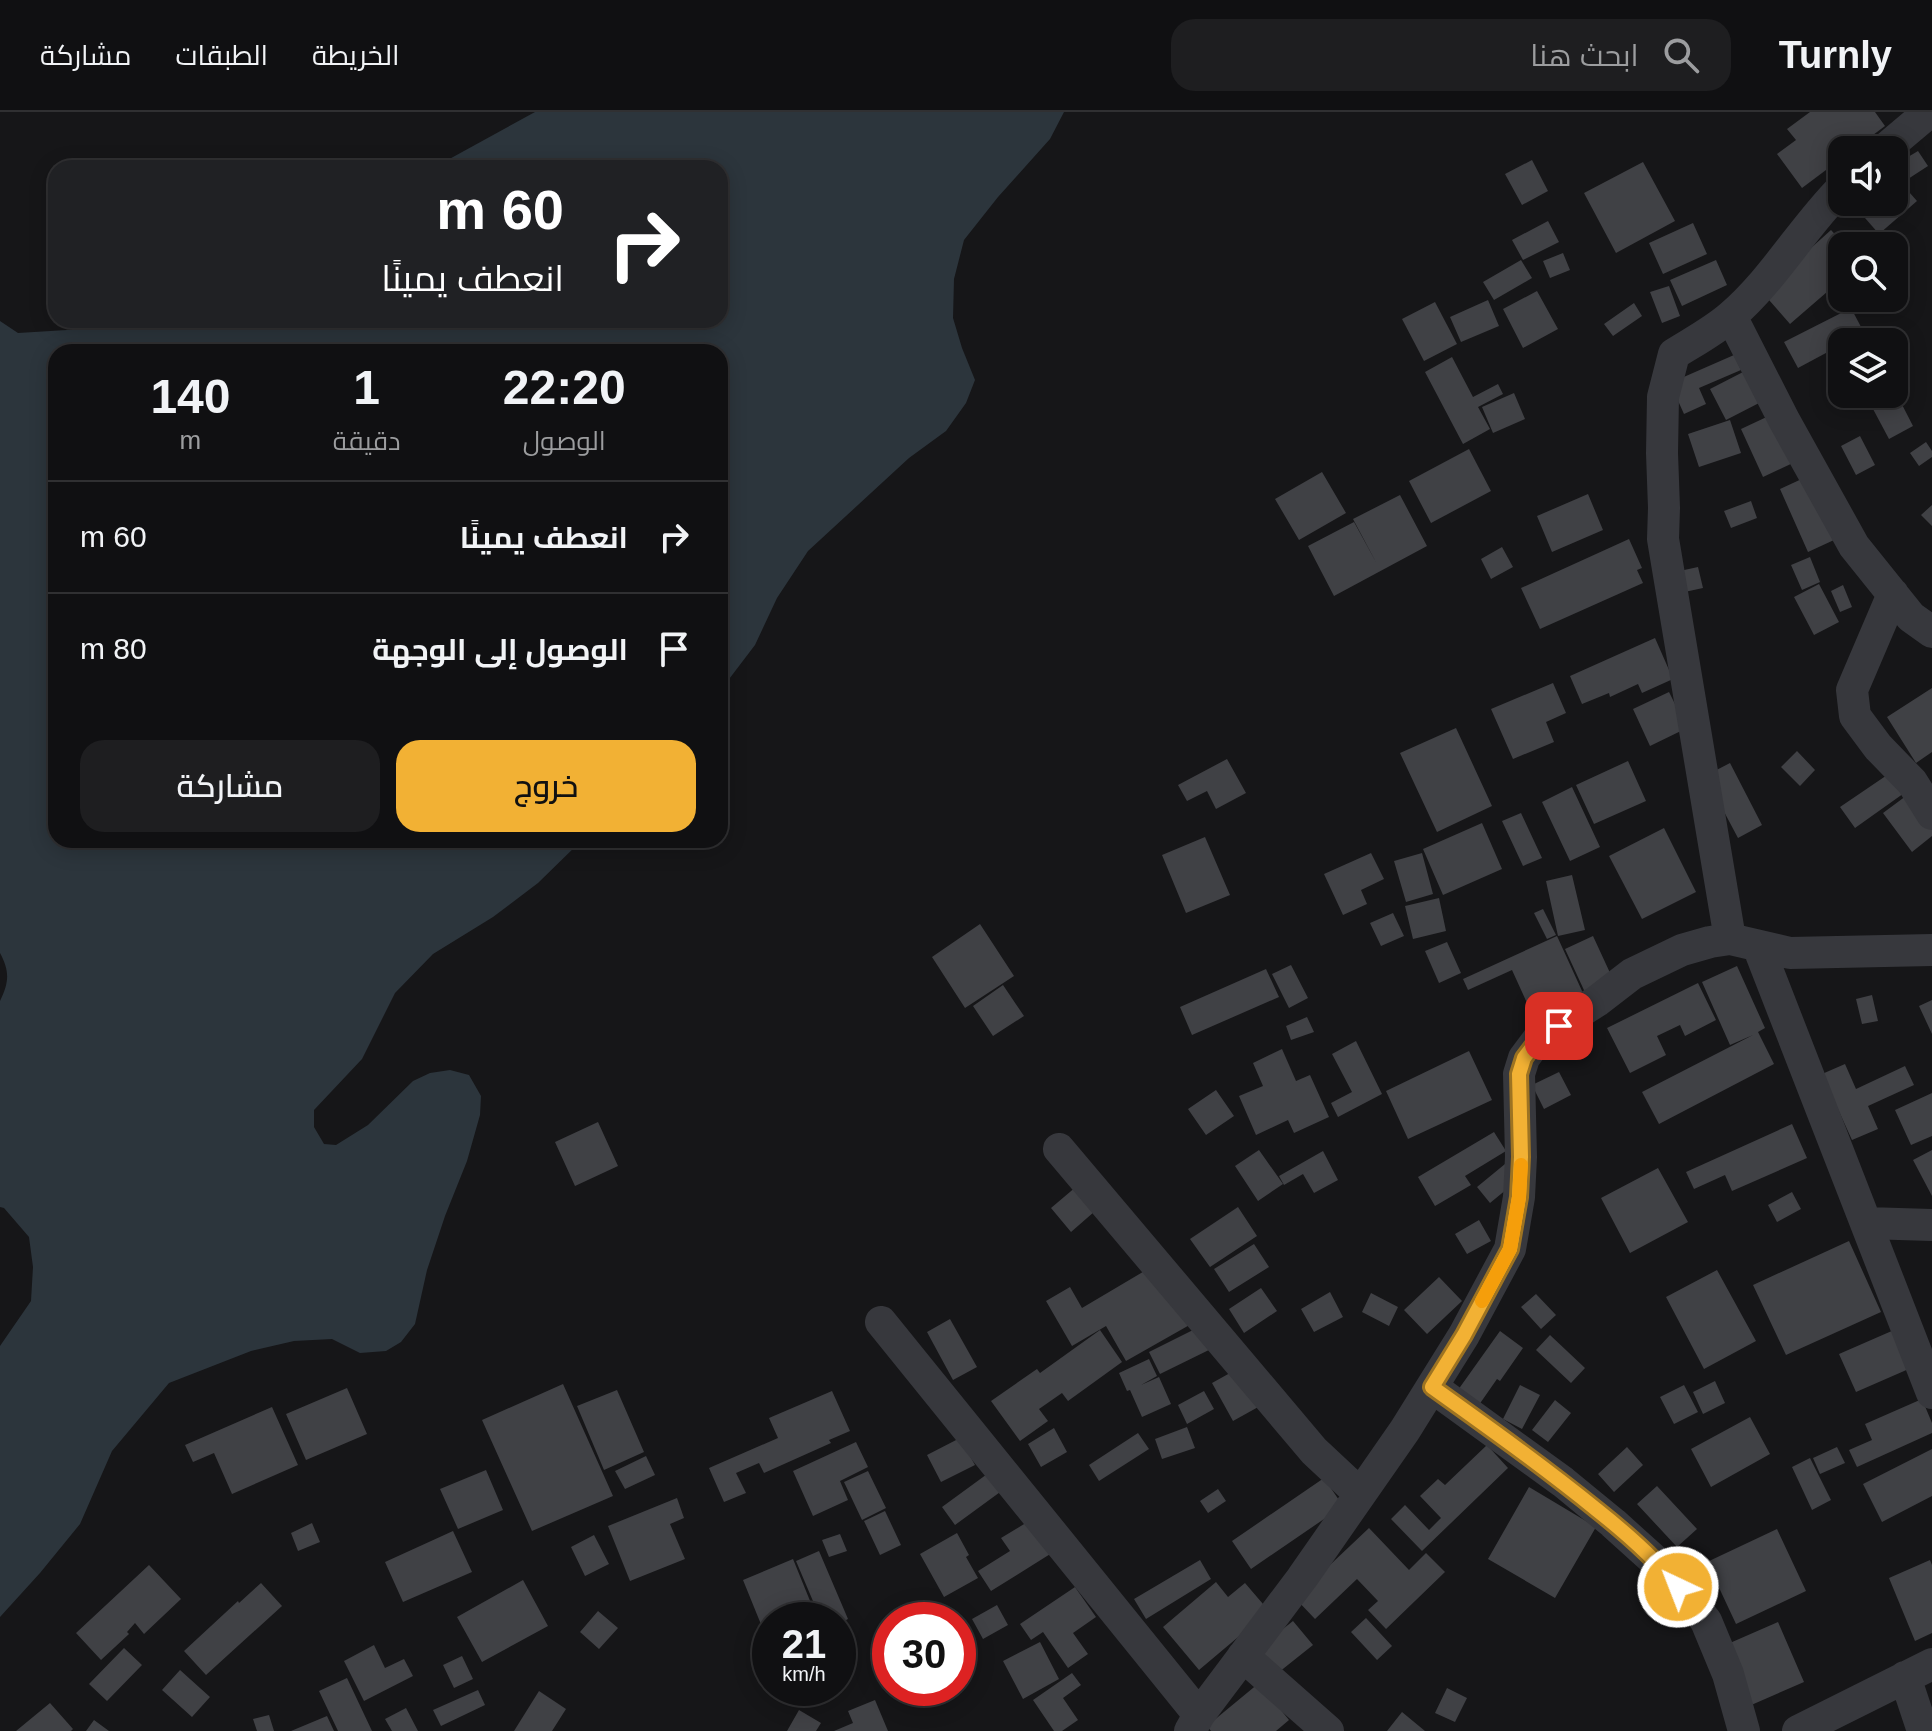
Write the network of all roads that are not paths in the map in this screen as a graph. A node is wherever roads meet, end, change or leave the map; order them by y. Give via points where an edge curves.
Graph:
1 (1929, 112) edge
2 (1901, 136) edge
3 (1828, 203) edge
4 (1731, 316) junction
5 (1893, 594) junction
6 (1932, 632) edge
7 (1932, 814) edge
8 (1744, 942) junction
9 (1932, 950) edge
10 (1059, 1149) dead end
11 (1866, 1223) junction
12 (1932, 1225) edge
13 (881, 1322) dead end
14 (1432, 1387) junction
15 (1932, 1393) edge
16 (1360, 1494) junction
17 (1243, 1656) junction
18 (1918, 1670) edge
19 (1194, 1723) edge
20 (1328, 1731) edge
21 (1744, 1731) edge
22 (1798, 1731) edge
23 (1923, 1731) edge

1 - 2 street
3 - 4 street
4 - 5 street via 1854,546
4 - 8 street via 1674,354 1663,397 1663,539
5 - 6 street
5 - 7 street via 1852,690 1855,716 1912,782
8 - 9 street via 1790,953
8 - 11 street
8 - 14 street via 1710,942 1682,950 1632,974 1539,1038 1524,1058 1519,1074 1519,1197 1510,1249
10 - 16 street via 1314,1451
11 - 12 street
11 - 15 street
13 - 19 street
14 - 16 street
14 - 21 street via 1563,1482 1664,1569 1706,1621
16 - 17 street
17 - 19 street
17 - 20 street
18 - 22 street
18 - 23 street

